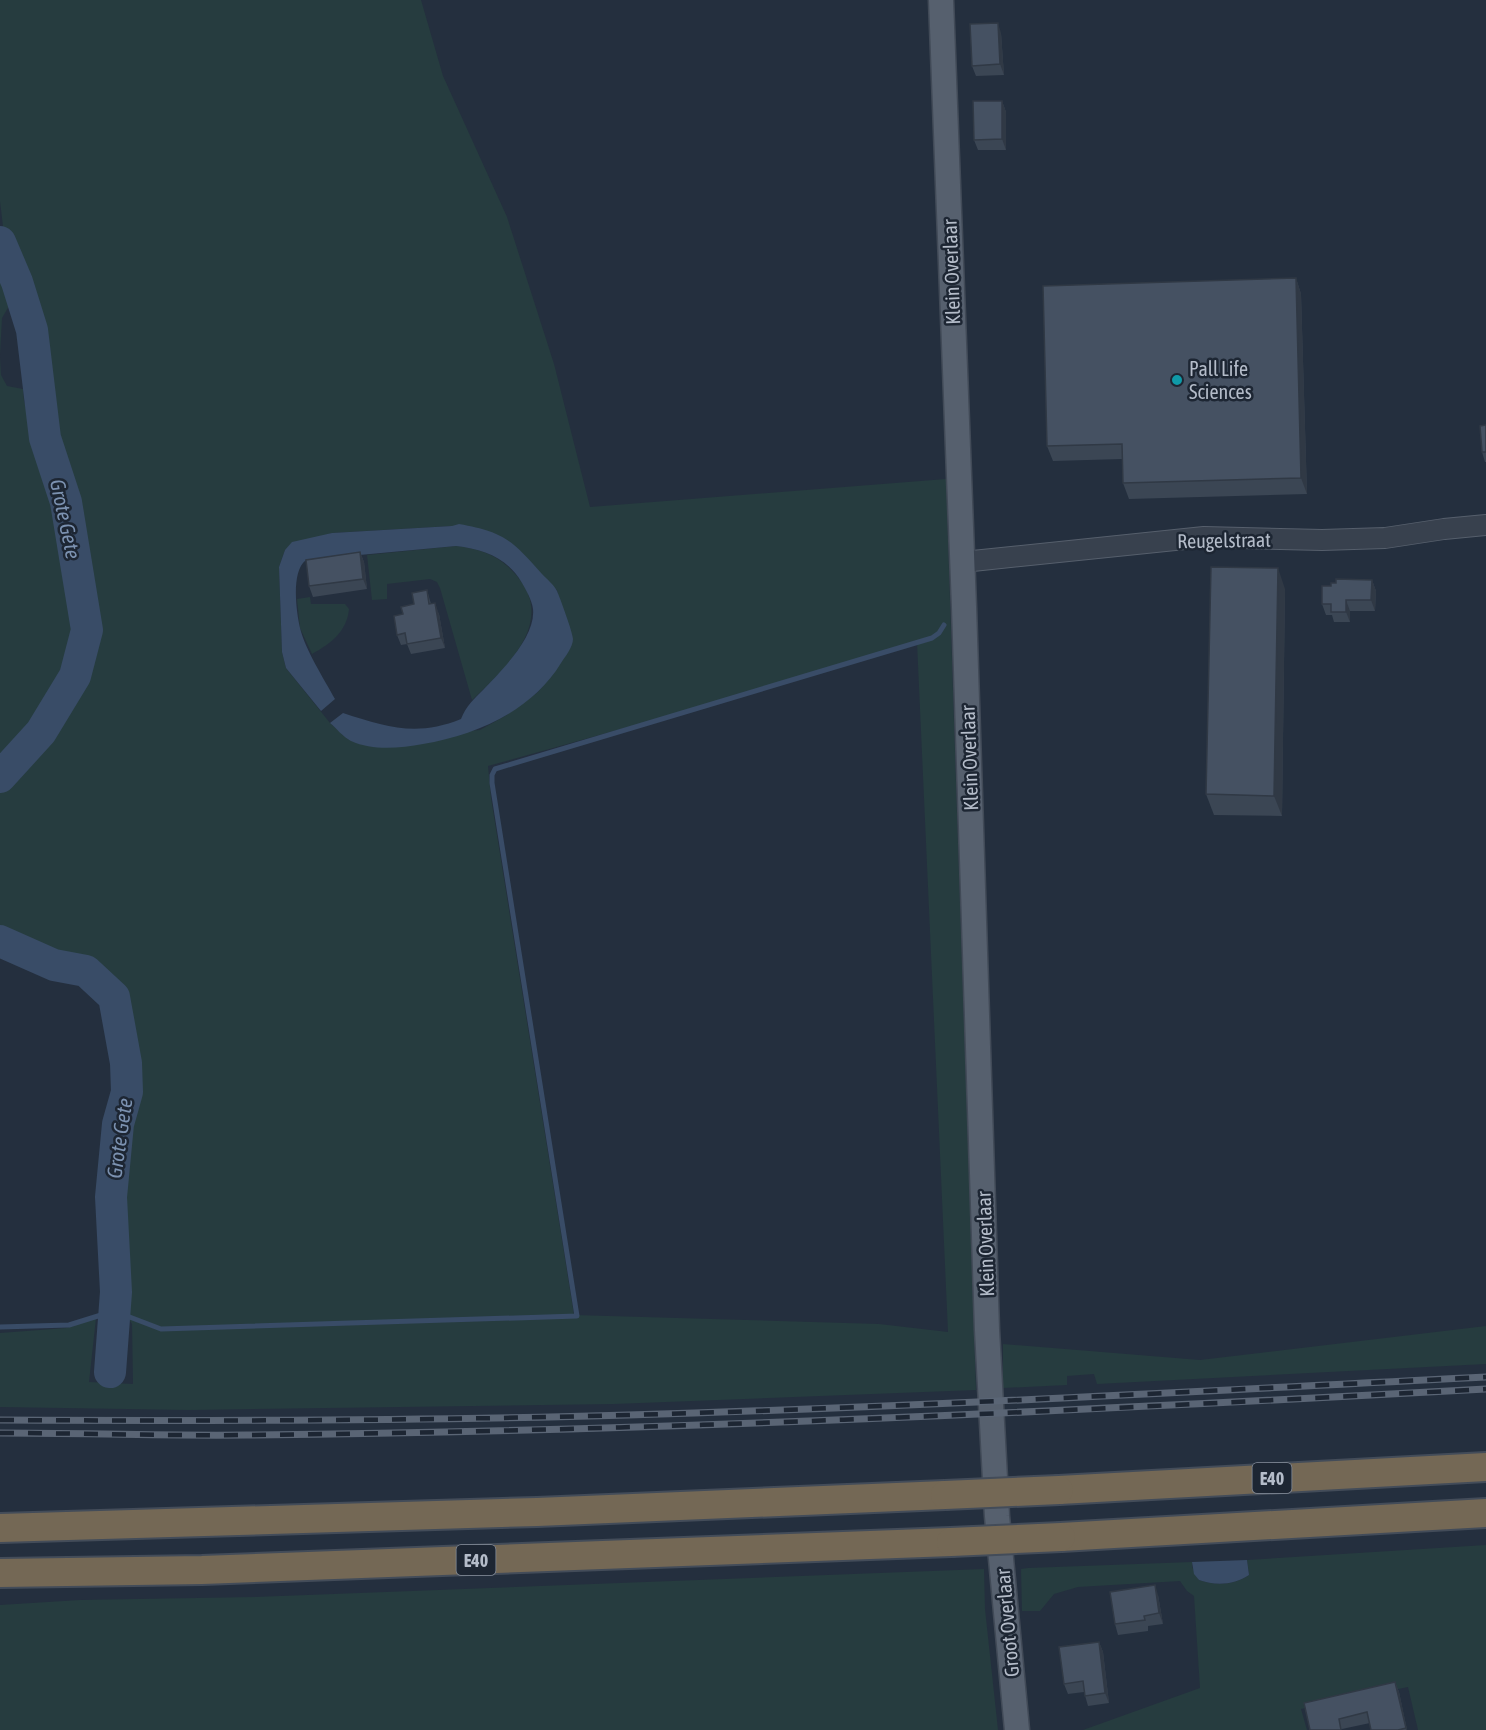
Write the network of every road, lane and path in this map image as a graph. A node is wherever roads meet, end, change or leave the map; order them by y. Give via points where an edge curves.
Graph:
1 (940, 0) edge
2 (1486, 525) edge
3 (963, 562) junction
4 (1486, 1467) edge
5 (1486, 1514) edge
6 (997, 1516) joint
7 (0, 1528) edge
8 (0, 1573) edge
9 (1017, 1730) edge

1 - 3 main road, Klein Overlaar
2 - 3 street, Reugelstraat via 1385,538 1204,537
3 - 6 main road, Klein Overlaar via 987,1330
4 - 7 highway, E40, bridge via 537,1512
5 - 8 highway, E40, bridge via 951,1542 202,1570
6 - 9 main road, Groot Overlaar

